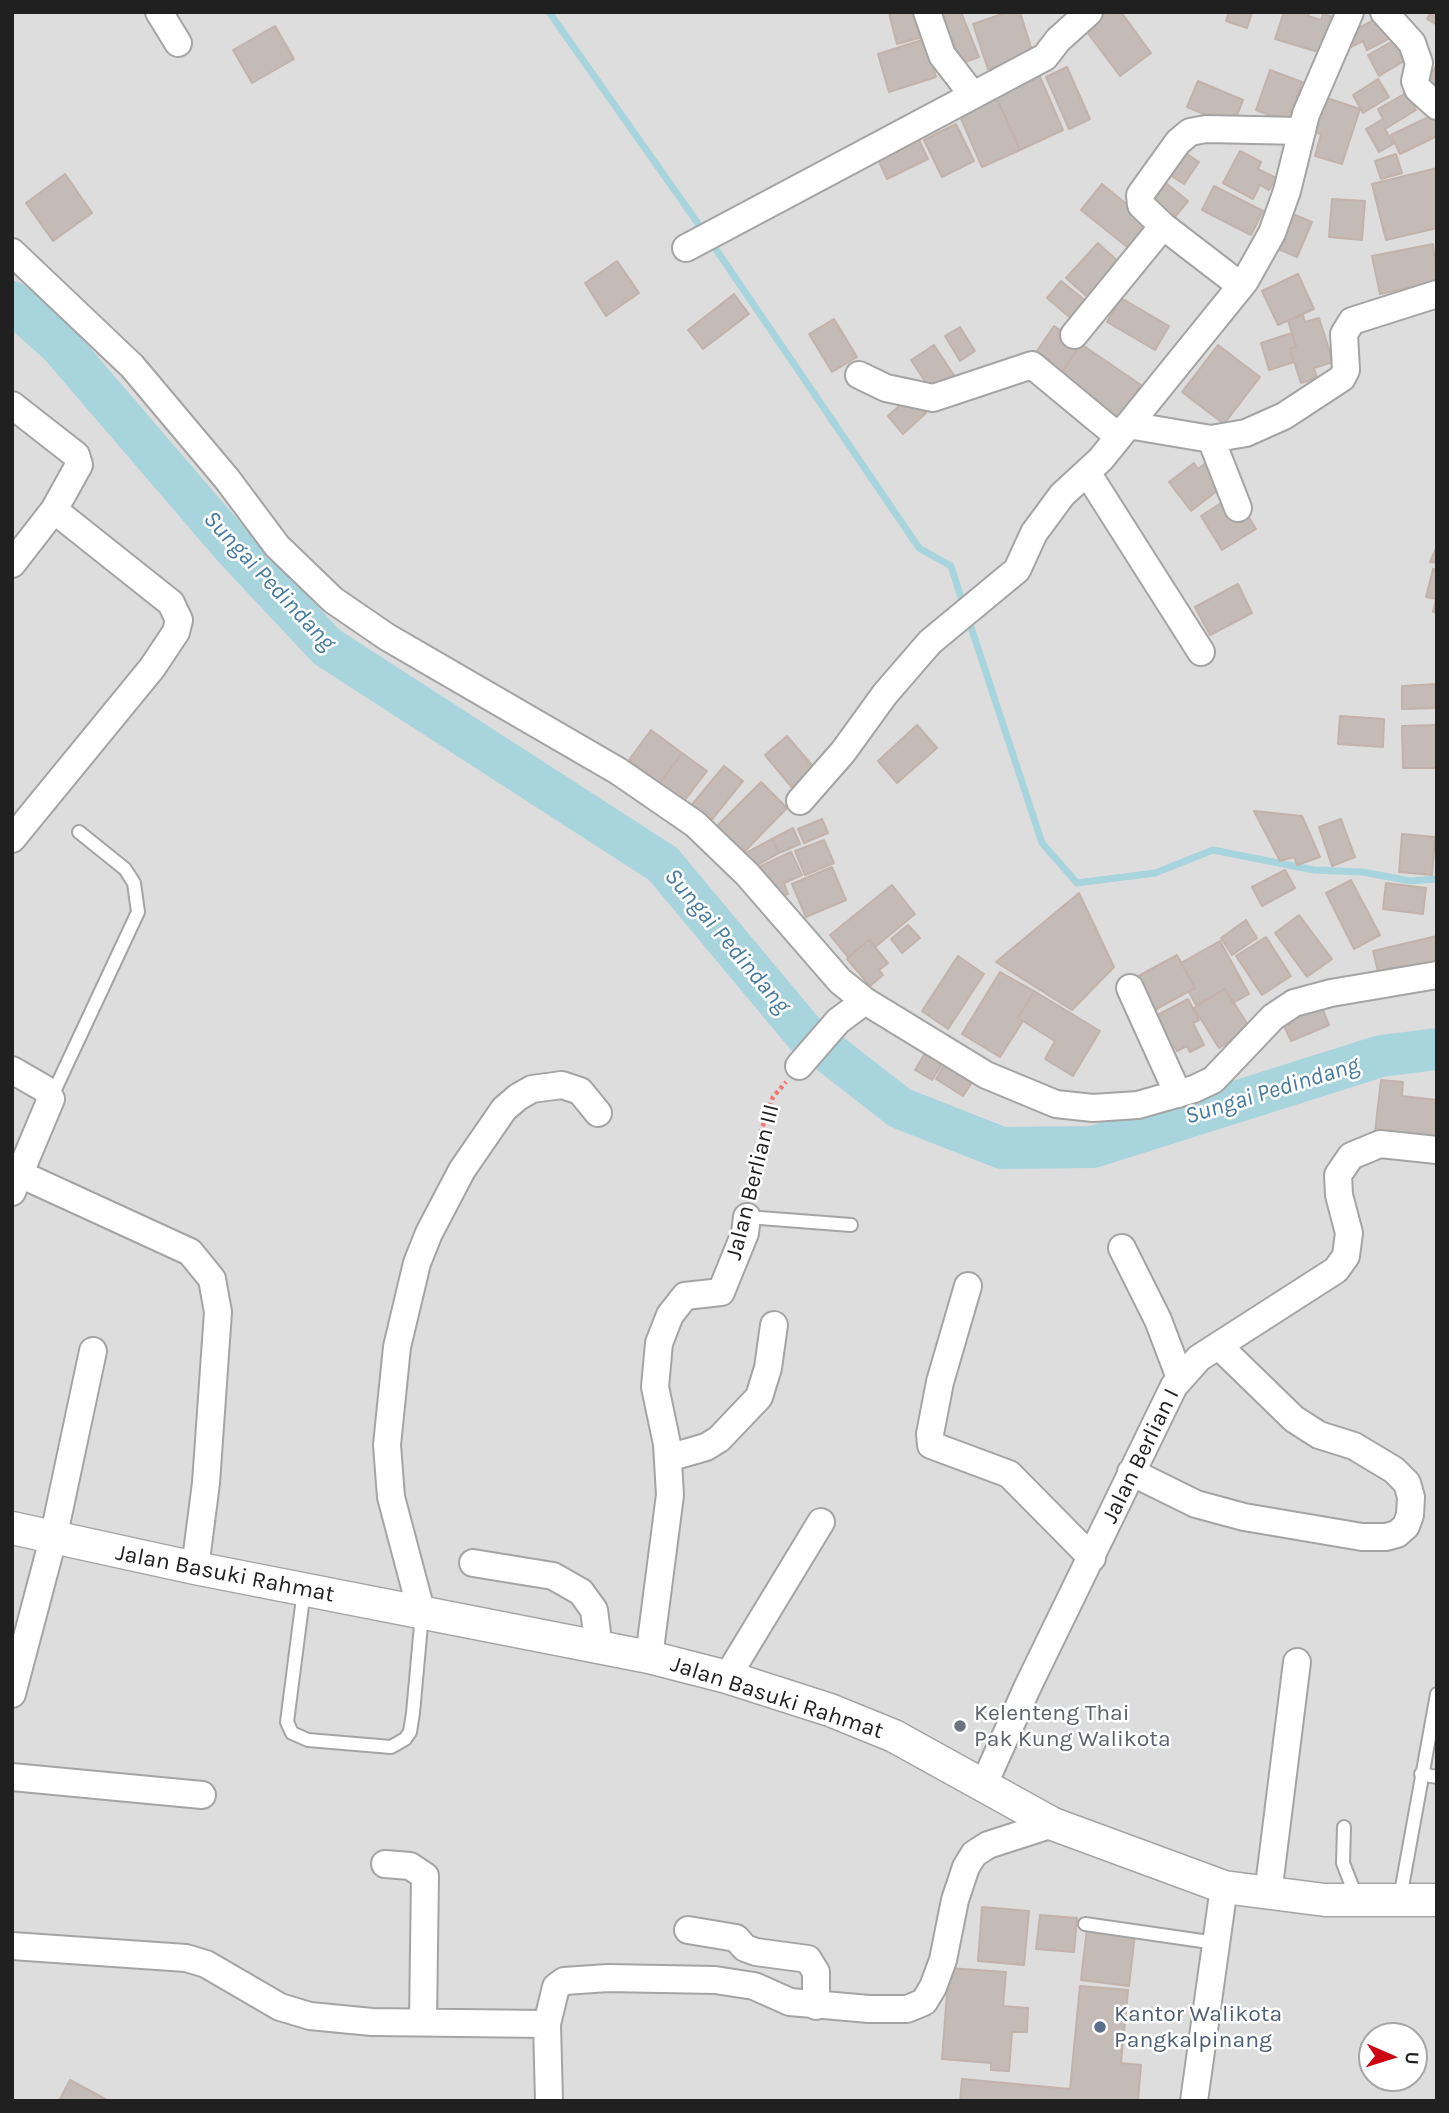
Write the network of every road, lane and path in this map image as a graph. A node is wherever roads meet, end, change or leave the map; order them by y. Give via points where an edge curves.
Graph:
1 (159, 12) edge
2 (927, 12) edge
3 (1088, 12) edge
4 (1350, 12) edge
5 (1384, 12) edge
6 (178, 43) dead end
7 (972, 94) junction
8 (1437, 106) edge
9 (1301, 131) junction
10 (1163, 226) junction
11 (686, 248) dead end
12 (12, 252) edge
13 (1241, 286) junction
14 (1437, 294) edge
15 (1074, 335) dead end
16 (859, 375) dead end
17 (12, 405) edge
18 (1124, 431) junction
19 (1211, 439) junction
20 (1088, 474) junction
21 (1238, 508) dead end
22 (54, 510) junction
23 (12, 564) edge
24 (1201, 652) dead end
25 (800, 800) dead end
26 (79, 832) dead end
27 (12, 839) edge
28 (1437, 975) edge
29 (1130, 988) dead end
30 (865, 1001) junction
31 (799, 1066) joint
32 (12, 1070) edge
33 (1178, 1094) junction
34 (51, 1098) junction
35 (598, 1113) dead end
36 (1437, 1150) edge
37 (16, 1183) edge
38 (747, 1217) junction
39 (851, 1225) dead end
40 (1122, 1248) dead end
41 (968, 1286) dead end
42 (774, 1325) dead end
43 (1219, 1346) junction
44 (93, 1351) dead end
45 (1180, 1378) junction
46 (668, 1458) junction
47 (1131, 1472) junction
48 (821, 1522) dead end
49 (12, 1528) edge
50 (53, 1539) junction
51 (1092, 1558) junction
52 (474, 1563) dead end
53 (194, 1568) junction
54 (304, 1589) junction
55 (422, 1614) junction
56 (599, 1648) junction
57 (649, 1657) junction
58 (1297, 1662) dead end
59 (727, 1677) junction
60 (1437, 1693) edge
61 (12, 1694) edge
62 (1422, 1774) junction
63 (12, 1777) edge
64 (1437, 1777) edge
65 (984, 1784) junction
66 (202, 1795) dead end
67 (1054, 1824) junction
68 (1344, 1827) dead end
69 (385, 1864) dead end
70 (1224, 1886) junction
71 (1268, 1894) junction
72 (1437, 1900) edge
73 (1400, 1902) junction
74 (1359, 1903) junction
75 (1084, 1924) dead end
76 (688, 1930) dead end
77 (1216, 1943) junction
78 (12, 1946) edge
79 (816, 2006) junction
80 (423, 2022) junction
81 (547, 2024) junction
82 (549, 2101) edge
83 (1194, 2101) edge

1 - 6 street
2 - 7 street via 942,55
3 - 7 street via 1045,57
4 - 9 street
5 - 8 street via 1412,43 1419,63 1418,89
7 - 11 street
9 - 10 street via 1206,129 1185,135 1140,195 1141,205
9 - 13 street via 1272,233
10 - 13 street
10 - 15 street
12 - 30 street via 132,366 277,546 333,600 387,637 618,771 695,824 721,845 841,981
13 - 18 street
14 - 19 street via 1352,321 1343,341 1346,370 1336,384 1246,433
16 - 18 street via 886,388 933,398 1032,365
17 - 22 street via 78,461 75,476
18 - 19 street
18 - 20 street
19 - 21 street
20 - 24 street
20 - 25 street via 1062,495 1034,533 1017,570 919,654
22 - 23 street
22 - 27 street via 171,603 179,620 152,668
26 - 34 lane via 125,869 134,883 138,912
28 - 33 street via 1294,1003 1273,1017 1213,1080
29 - 33 street
30 - 31 street via 838,1021
30 - 33 street via 986,1075 1056,1104 1114,1108
31 - 38 path, Jalan Berlian III via 773,1097 761,1131
32 - 34 street via 45,1089
34 - 37 street
35 - 55 street via 580,1091 562,1085 532,1089 518,1097 504,1109 463,1170 417,1263 397,1347 387,1445 391,1497
36 - 43 street, Jalan Berlian I via 1380,1144 1351,1156 1338,1175 1349,1233 1346,1256 1336,1270
37 - 53 street via 190,1252 212,1279 218,1311 206,1483
38 - 39 lane
38 - 46 street, Jalan Berlian III via 722,1292 685,1296 664,1329 655,1387
40 - 45 street via 1158,1320
41 - 51 street via 940,1381 930,1445 1009,1474
42 - 46 street via 759,1397 719,1440
43 - 45 street, Jalan Berlian I
43 - 47 street via 1300,1424 1354,1446 1394,1470 1407,1483 1411,1497 1406,1526 1386,1537 1362,1537 1244,1517 1196,1504
44 - 50 street
45 - 47 street, Jalan Berlian I
46 - 57 street, Jalan Berlian III via 667,1531
47 - 51 street, Jalan Berlian I
48 - 59 street
49 - 50 street, Jalan Basuki Rahmat
50 - 53 street, Jalan Basuki Rahmat
50 - 61 street
51 - 65 street, Jalan Berlian I
52 - 56 street via 553,1576 581,1592 594,1610
53 - 54 street, Jalan Basuki Rahmat
54 - 55 street, Jalan Basuki Rahmat
54 - 55 lane via 287,1722 292,1733 308,1740 391,1747 405,1739 413,1713
55 - 56 street, Jalan Basuki Rahmat
56 - 57 street, Jalan Basuki Rahmat
57 - 59 street, Jalan Basuki Rahmat
58 - 71 street
59 - 65 street, Jalan Basuki Rahmat via 894,1736
60 - 62 lane
62 - 64 lane
62 - 73 lane
63 - 66 street
65 - 67 street, Jalan Basuki Rahmat
67 - 70 street, Jalan Basuki Rahmat
67 - 79 street via 974,1854 955,1900 943,1960 924,2001 907,2008
68 - 74 lane via 1343,1863
69 - 80 street via 410,1866 425,1876
70 - 71 street, Jalan Basuki Rahmat
70 - 77 street
71 - 74 street, Jalan Basuki Rahmat
72 - 73 street, Jalan Basuki Rahmat
73 - 74 street, Jalan Basuki Rahmat
75 - 77 lane
76 - 79 street via 736,1938 756,1952 808,1959 816,1972
77 - 83 street
78 - 80 street via 186,1958 206,1964 292,2011 332,2019
79 - 81 street via 782,2000 746,1984 715,1980 569,1980 556,1987
80 - 81 street
81 - 82 street

